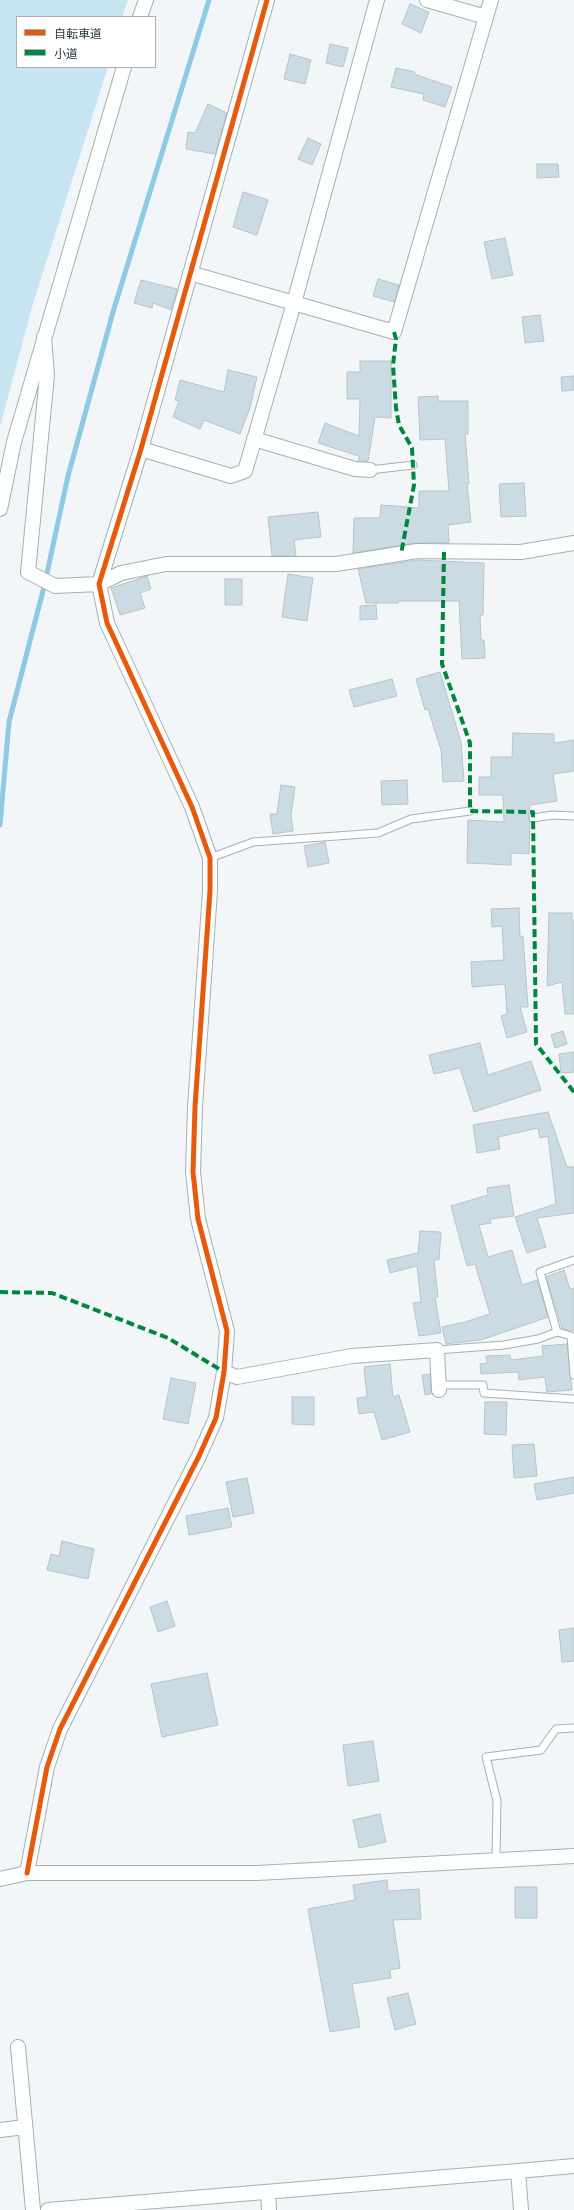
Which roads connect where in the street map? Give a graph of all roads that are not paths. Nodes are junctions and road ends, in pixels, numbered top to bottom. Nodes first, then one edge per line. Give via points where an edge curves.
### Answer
1 (146, 0) edge
2 (267, 0) edge
3 (377, 0) edge
4 (427, 0) edge
5 (491, 0) edge
6 (140, 16) edge
7 (486, 17) junction
8 (124, 68) edge
9 (190, 273) junction
10 (294, 304) junction
11 (44, 337) junction
12 (254, 439) junction
13 (141, 449) junction
14 (413, 465) dead end
15 (370, 470) joint
16 (0, 509) edge
17 (574, 543) edge
18 (99, 584) junction
19 (470, 811) dead end
20 (574, 816) edge
21 (533, 818) dead end
22 (210, 858) junction
23 (574, 1260) edge
24 (557, 1332) junction
25 (437, 1350) junction
26 (224, 1372) junction
27 (574, 1375) edge
28 (442, 1387) joint
29 (574, 1399) edge
30 (574, 1728) edge
31 (574, 1856) edge
32 (496, 1860) junction
33 (27, 1873) junction
34 (0, 1879) edge
35 (18, 2047) dead end
36 (25, 2127) junction
37 (0, 2130) edge
38 (574, 2166) edge
39 (518, 2171) junction
40 (268, 2192) junction
41 (33, 2210) edge
42 (48, 2210) edge
43 (269, 2210) edge
44 (521, 2210) edge

1 - 6 street
2 - 9 street
3 - 10 street
4 - 7 street
5 - 7 street
7 - 10 street via 394,332
8 - 11 street
9 - 10 street
9 - 13 street
10 - 12 street
11 - 16 street via 14,442
11 - 18 street via 47,375 28,572 55,586
12 - 13 street via 245,471 231,476
12 - 15 street via 355,469
13 - 18 street
14 - 15 lane
17 - 18 street via 521,552 417,551 336,564 166,564 121,573
18 - 22 street via 107,623 192,807
19 - 22 lane via 411,819 378,833 253,842
20 - 21 lane via 552,815
22 - 26 street via 193,1172 198,1219 228,1331
23 - 24 lane via 540,1272
24 - 25 lane via 538,1339 504,1345
24 - 27 lane via 571,1336
25 - 26 street via 352,1356 238,1377
25 - 28 street
26 - 33 street via 216,1418 199,1456 60,1730 47,1767
28 - 29 lane via 483,1385 484,1394
30 - 32 lane via 556,1729 541,1750 486,1757 497,1801
31 - 32 street
32 - 33 street via 257,1873
33 - 34 street
35 - 36 street
36 - 37 street
36 - 41 street
38 - 39 street
39 - 40 street
39 - 44 street
40 - 42 street
40 - 43 street

